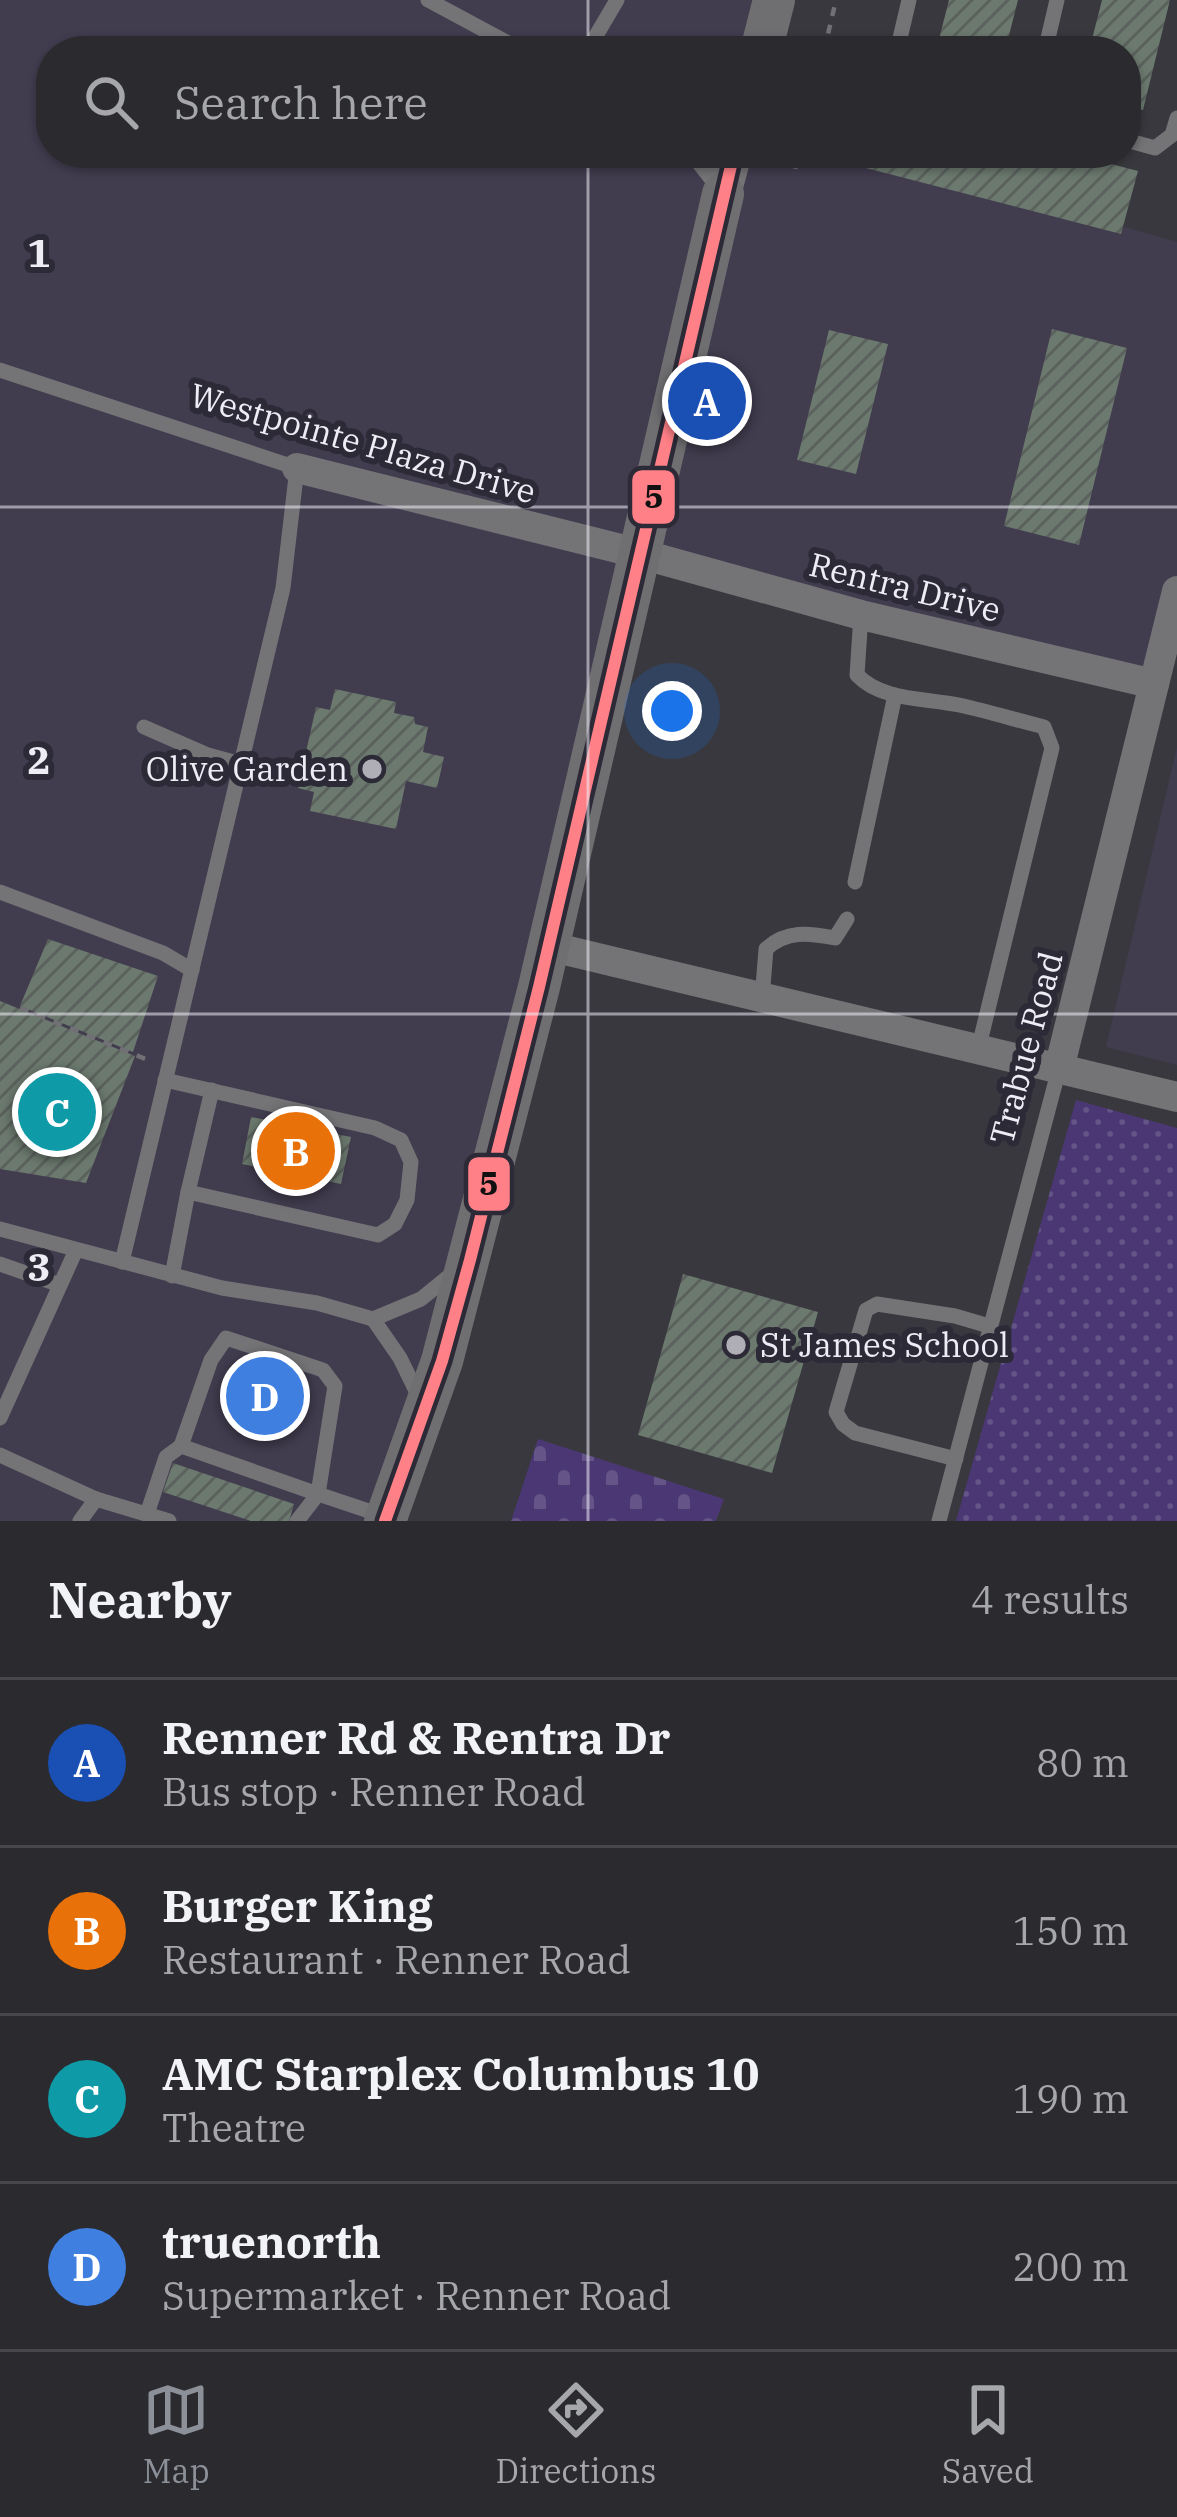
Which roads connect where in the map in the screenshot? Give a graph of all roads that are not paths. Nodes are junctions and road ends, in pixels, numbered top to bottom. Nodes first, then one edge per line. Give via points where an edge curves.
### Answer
1 (428, 0) edge
2 (617, 0) edge
3 (774, 0) edge
4 (909, 0) edge
5 (1057, 0) edge
6 (495, 36) edge
7 (596, 36) edge
8 (765, 36) edge
9 (901, 36) edge
10 (1049, 36) edge
11 (1177, 118) edge
12 (1141, 144) edge
13 (703, 168) edge
14 (730, 168) edge
15 (723, 194) junction
16 (0, 370) edge
17 (296, 469) junction
18 (641, 554) junction
19 (1177, 591) edge
20 (861, 615) junction
21 (1154, 684) junction
22 (895, 695) junction
23 (144, 727) dead end
24 (241, 764) junction
25 (854, 882) dead end
26 (0, 892) edge
27 (847, 920) dead end
28 (548, 946) junction
29 (191, 970) junction
30 (762, 999) junction
31 (977, 1050) junction
32 (1059, 1069) junction
33 (167, 1074) junction
34 (212, 1090) junction
35 (1177, 1097) edge
36 (188, 1192) junction
37 (0, 1229) edge
38 (76, 1250) junction
39 (470, 1260) junction
40 (122, 1262) junction
41 (0, 1264) edge
42 (172, 1276) junction
43 (60, 1285) junction
44 (373, 1319) junction
45 (988, 1326) junction
46 (425, 1410) junction
47 (0, 1418) edge
48 (181, 1446) junction
49 (0, 1455) edge
50 (956, 1459) junction
51 (318, 1494) junction
52 (97, 1499) junction
53 (147, 1514) junction
54 (386, 1519) edge
55 (80, 1521) edge
56 (169, 1521) edge
57 (297, 1521) edge
58 (939, 1521) edge

1 - 6 lane
2 - 7 lane
3 - 8 main road
4 - 9 lane
5 - 10 lane
11 - 12 lane via 1172,135 1155,148
13 - 15 lane
14 - 15 street
15 - 18 main road
16 - 17 lane, Westpointe Plaza Drive
17 - 18 street, Westpointe Plaza Drive
17 - 24 lane via 283,588
18 - 20 street, Rentra Drive
18 - 28 main road
19 - 21 street, Trabue Road
20 - 21 street, Rentra Drive
20 - 22 lane via 857,675
21 - 32 street, Trabue Road
22 - 25 lane
22 - 31 lane via 1044,727 1052,748
23 - 24 lane
24 - 29 lane
26 - 29 lane
27 - 30 lane via 836,938 780,936 766,950
28 - 30 street
28 - 39 main road
29 - 33 lane
30 - 31 street
31 - 32 street
32 - 35 street
32 - 45 lane, Trabue Road
33 - 34 lane
33 - 40 lane
34 - 36 lane
34 - 36 lane via 400,1140 411,1162 407,1200 379,1235
36 - 42 lane
37 - 38 lane
38 - 40 lane
38 - 43 lane
39 - 44 lane via 421,1299
39 - 46 main road
40 - 42 lane
41 - 43 lane
42 - 44 lane
43 - 47 lane
44 - 46 lane
45 - 50 lane, Trabue Road
45 - 50 lane via 877,1304 866,1310 836,1412 855,1433
46 - 54 main road
48 - 51 lane
48 - 51 lane via 226,1338 323,1370 335,1386
48 - 53 lane via 166,1457
49 - 52 lane
50 - 58 lane, Trabue Road
51 - 54 lane
51 - 57 lane
52 - 53 lane
52 - 55 lane
53 - 56 lane

